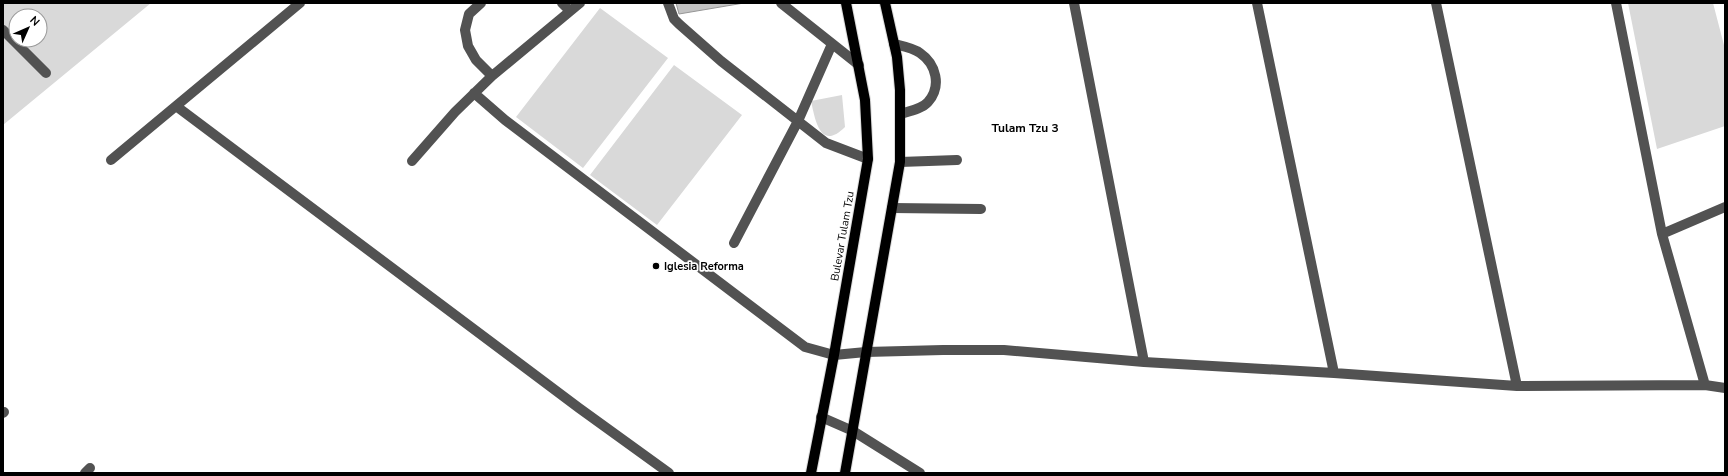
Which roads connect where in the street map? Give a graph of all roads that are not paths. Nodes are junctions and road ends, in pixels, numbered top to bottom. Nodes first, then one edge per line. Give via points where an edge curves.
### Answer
1 (300, 3) edge
2 (481, 3) edge
3 (562, 3) edge
4 (580, 3) edge
5 (668, 3) edge
6 (781, 3) edge
7 (846, 3) edge
8 (885, 3) edge
9 (1074, 3) edge
10 (1257, 3) edge
11 (1436, 3) edge
12 (1616, 3) edge
13 (570, 11) junction
14 (3, 30) edge
15 (832, 44) junction
16 (894, 44) junction
17 (858, 65) junction
18 (46, 73) dead end
19 (492, 76) junction
20 (474, 93) junction
21 (176, 106) junction
22 (900, 114) junction
23 (798, 121) junction
24 (868, 159) junction
25 (111, 160) dead end
26 (957, 160) dead end
27 (412, 161) dead end
28 (900, 162) junction
29 (1725, 207) edge
30 (892, 208) junction
31 (981, 209) dead end
32 (1662, 234) junction
33 (734, 243) dead end
34 (866, 352) junction
35 (834, 355) junction
36 (1144, 362) junction
37 (1334, 372) junction
38 (1705, 384) junction
39 (1517, 386) junction
40 (1725, 388) edge
41 (821, 417) junction
42 (853, 431) junction
43 (670, 473) edge
44 (811, 473) edge
45 (845, 473) edge
46 (920, 473) edge

1 - 21 street
2 - 19 street via 469,14 465,30 468,46 476,60
3 - 13 street
4 - 13 street
5 - 23 street via 674,19 679,24 721,61
6 - 15 street
7 - 17 main road, Bulevar Tulam Tzu
8 - 16 main road
9 - 36 street
10 - 37 street
11 - 39 street
12 - 32 street
13 - 19 street
14 - 18 street
15 - 17 street
15 - 23 street
16 - 22 main road via 900,90
16 - 22 street via 920,54 933,66 937,82 928,102 918,109
17 - 24 main road, Bulevar Tulam Tzu via 865,100
19 - 20 street
20 - 27 street
20 - 35 street via 504,120 805,347
21 - 25 street
21 - 43 street via 579,408
22 - 28 main road
23 - 24 street via 826,143
23 - 33 street
24 - 35 main road, Bulevar Tulam Tzu
26 - 28 street
28 - 30 main road
29 - 32 street
30 - 31 street
30 - 34 main road
32 - 38 street
34 - 35 street
34 - 36 street via 1004,350
34 - 42 main road
35 - 41 main road, Bulevar Tulam Tzu
36 - 37 street
37 - 39 street
38 - 39 street
38 - 40 street
41 - 42 street
41 - 44 main road, Bulevar Tulam Tzu
42 - 45 main road
42 - 46 street

